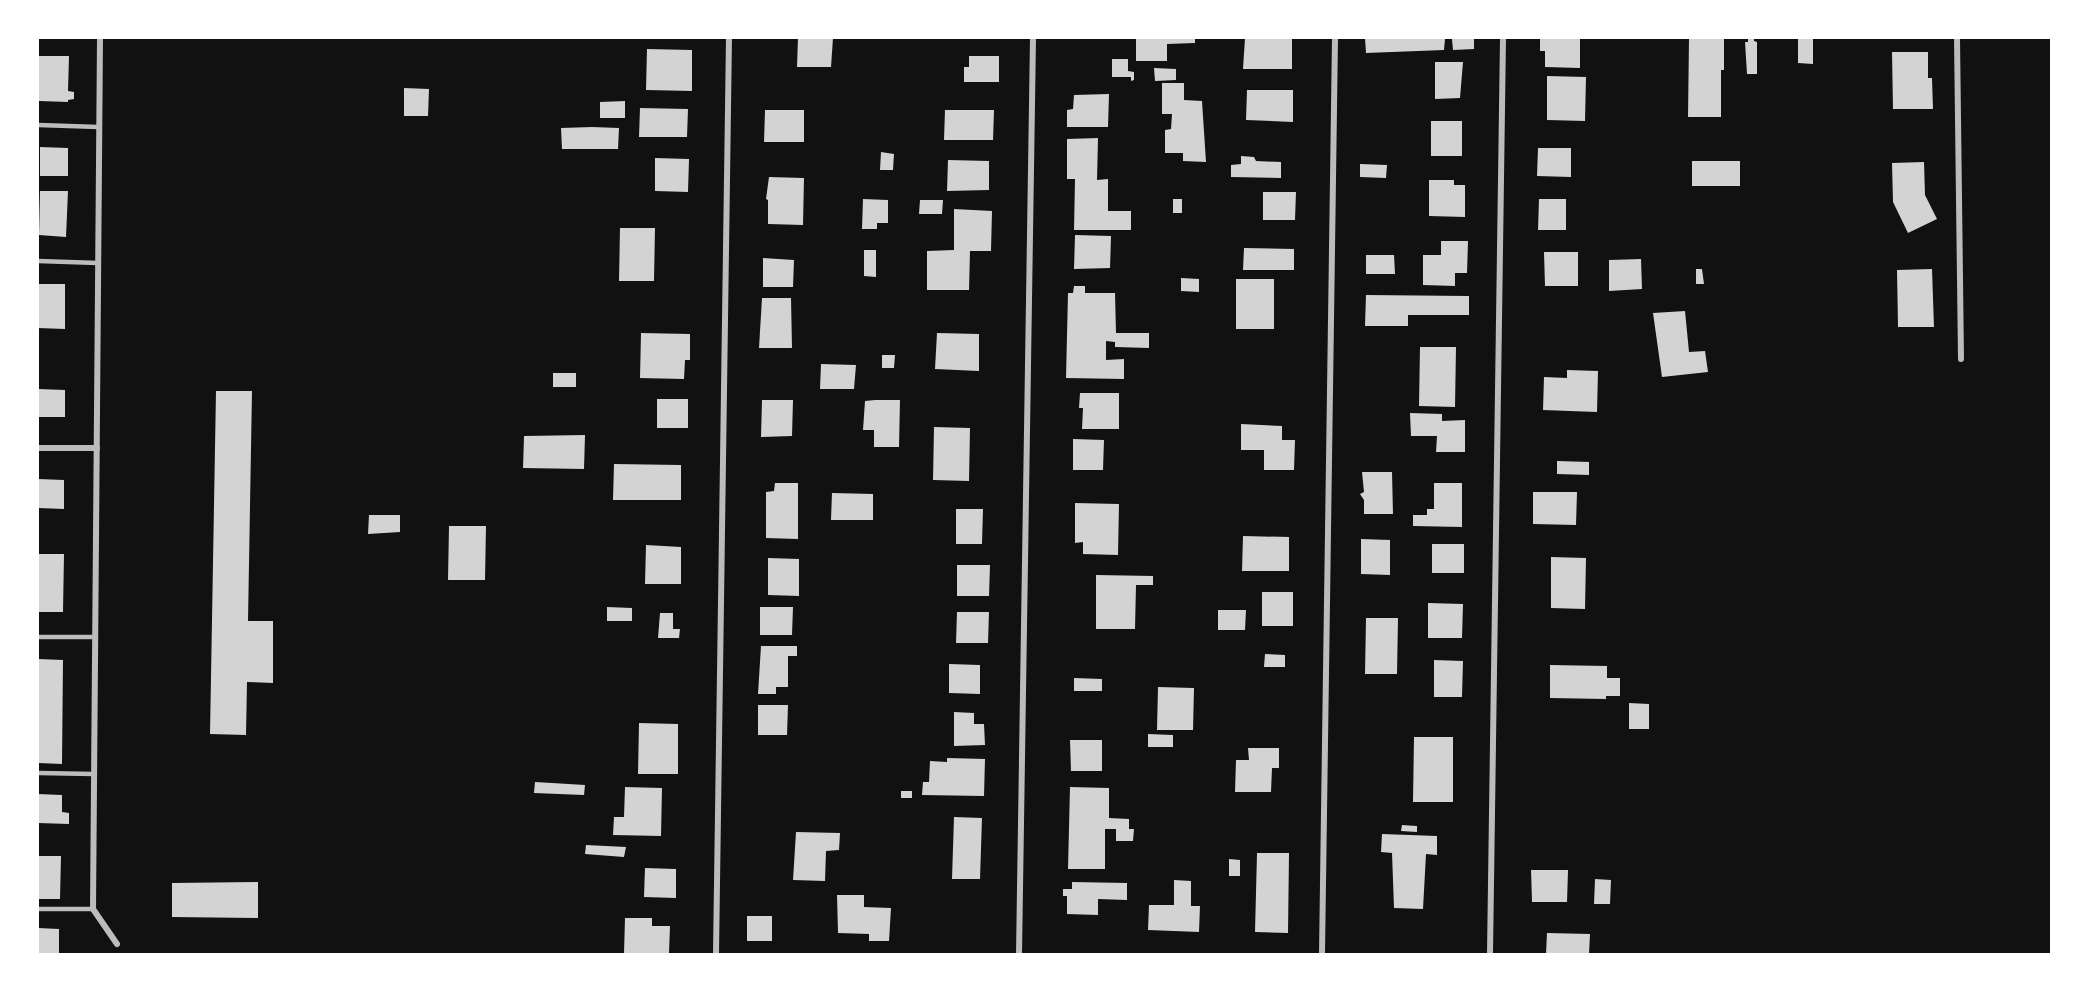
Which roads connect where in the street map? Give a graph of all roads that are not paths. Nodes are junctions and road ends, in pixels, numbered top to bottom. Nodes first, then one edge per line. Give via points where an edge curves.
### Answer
1 (100, 38) edge
2 (729, 38) edge
3 (1033, 38) edge
4 (1335, 38) edge
5 (1503, 38) edge
6 (1957, 38) edge
7 (38, 125) edge
8 (99, 127) junction
9 (38, 261) edge
10 (98, 264) junction
11 (1961, 359) dead end
12 (38, 448) edge
13 (97, 448) junction
14 (38, 637) edge
15 (95, 637) junction
16 (38, 773) edge
17 (94, 774) junction
18 (38, 909) edge
19 (93, 909) junction
20 (117, 944) dead end
21 (716, 954) edge
22 (1019, 954) edge
23 (1322, 954) edge
24 (1490, 954) edge

1 - 8 street
2 - 21 street
3 - 22 street
4 - 23 street
5 - 24 street
6 - 11 street
7 - 8 lane
8 - 10 street
9 - 10 lane
10 - 13 street
12 - 13 street
13 - 15 street
14 - 15 lane
15 - 17 street
16 - 17 lane
17 - 19 street
18 - 19 lane
19 - 20 street

